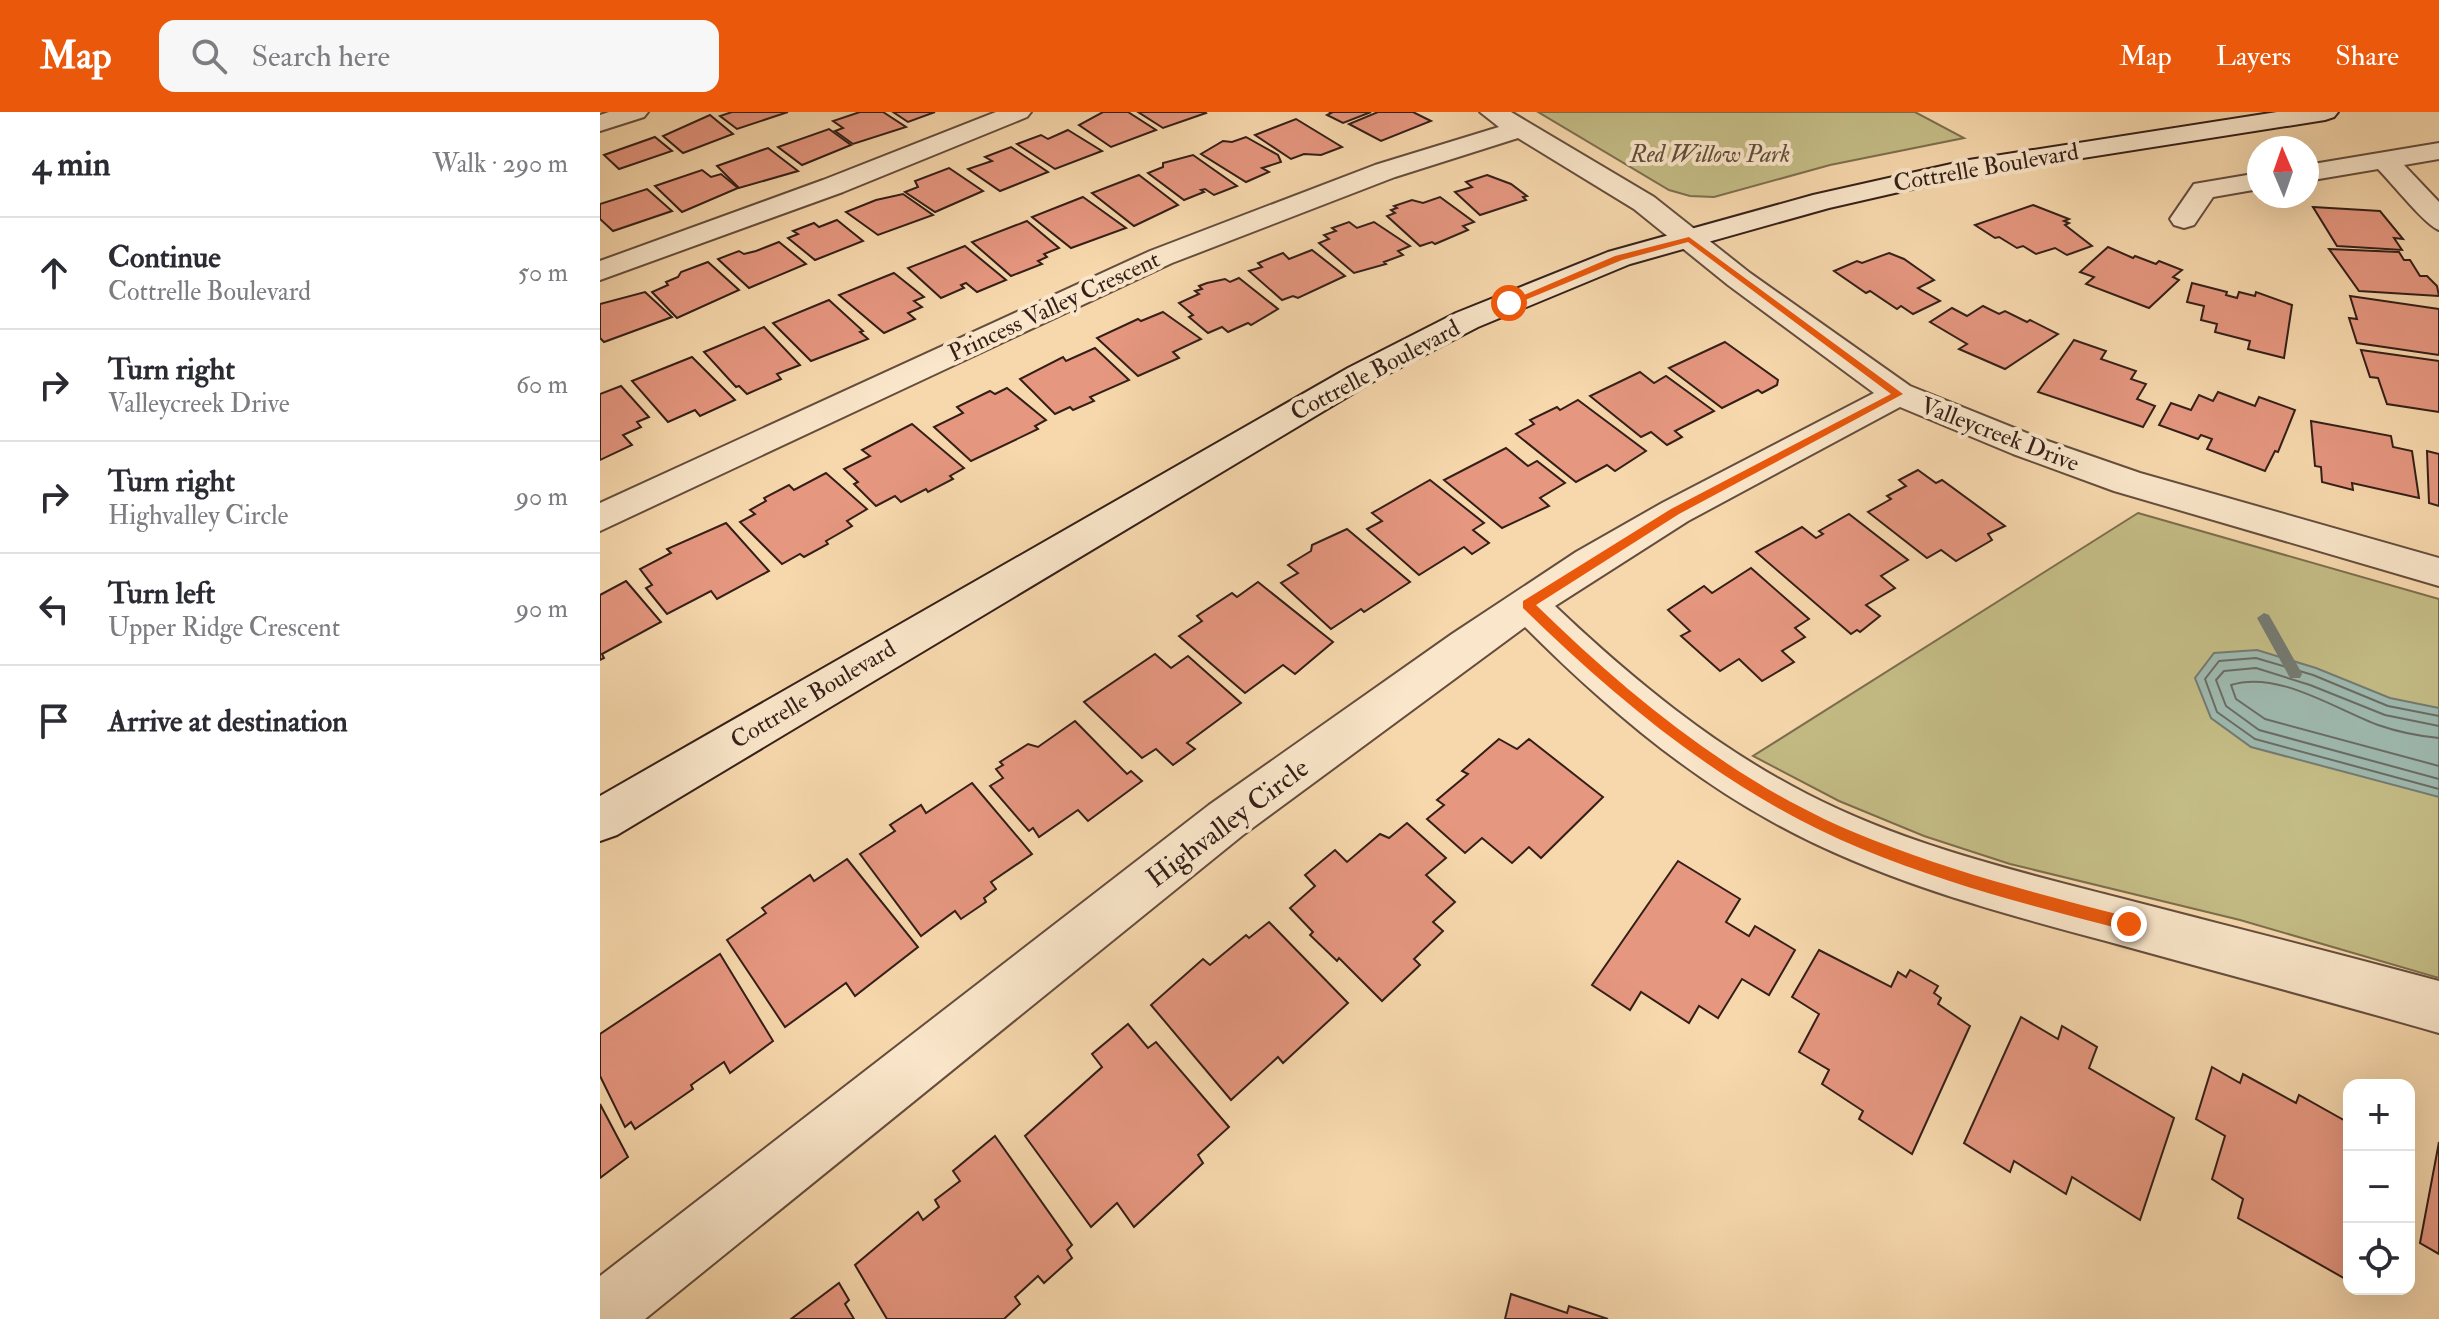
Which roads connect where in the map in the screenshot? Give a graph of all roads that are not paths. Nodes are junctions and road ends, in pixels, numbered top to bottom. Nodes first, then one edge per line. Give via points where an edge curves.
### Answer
1 (635, 112) edge
2 (1018, 112) edge
3 (1493, 112) edge
4 (2325, 112) edge
5 (600, 123) edge
6 (1522, 128) junction
7 (2439, 151) edge
8 (2383, 160) junction
9 (2319, 171) edge
10 (2247, 183) edge
11 (2184, 219) dead end
12 (2439, 221) edge
13 (1689, 239) junction
14 (600, 271) edge
15 (1898, 394) junction
16 (600, 518) edge
17 (2439, 572) edge
18 (1527, 604) junction
19 (600, 820) edge
20 (2439, 1007) edge
21 (600, 1315) edge

1 - 5 street
2 - 14 street
3 - 6 street, Valleycreek Drive
4 - 13 street, Cottrelle Boulevard via 1969,168
6 - 13 street, Valleycreek Drive via 1644,203
6 - 16 street, Princess Valley Crescent via 1385,171 1161,257
7 - 8 street
8 - 9 street
8 - 12 street
10 - 11 street via 2204,190
13 - 15 street, Valleycreek Drive
13 - 19 street, Cottrelle Boulevard via 1619,258 1420,342
15 - 17 street, Valleycreek Drive via 2127,482
15 - 18 street, Highvalley Circle via 1675,512
18 - 20 street via 1571,647 1706,756 1744,782 1866,844 2018,895
18 - 21 street, Highvalley Circle via 1226,820

